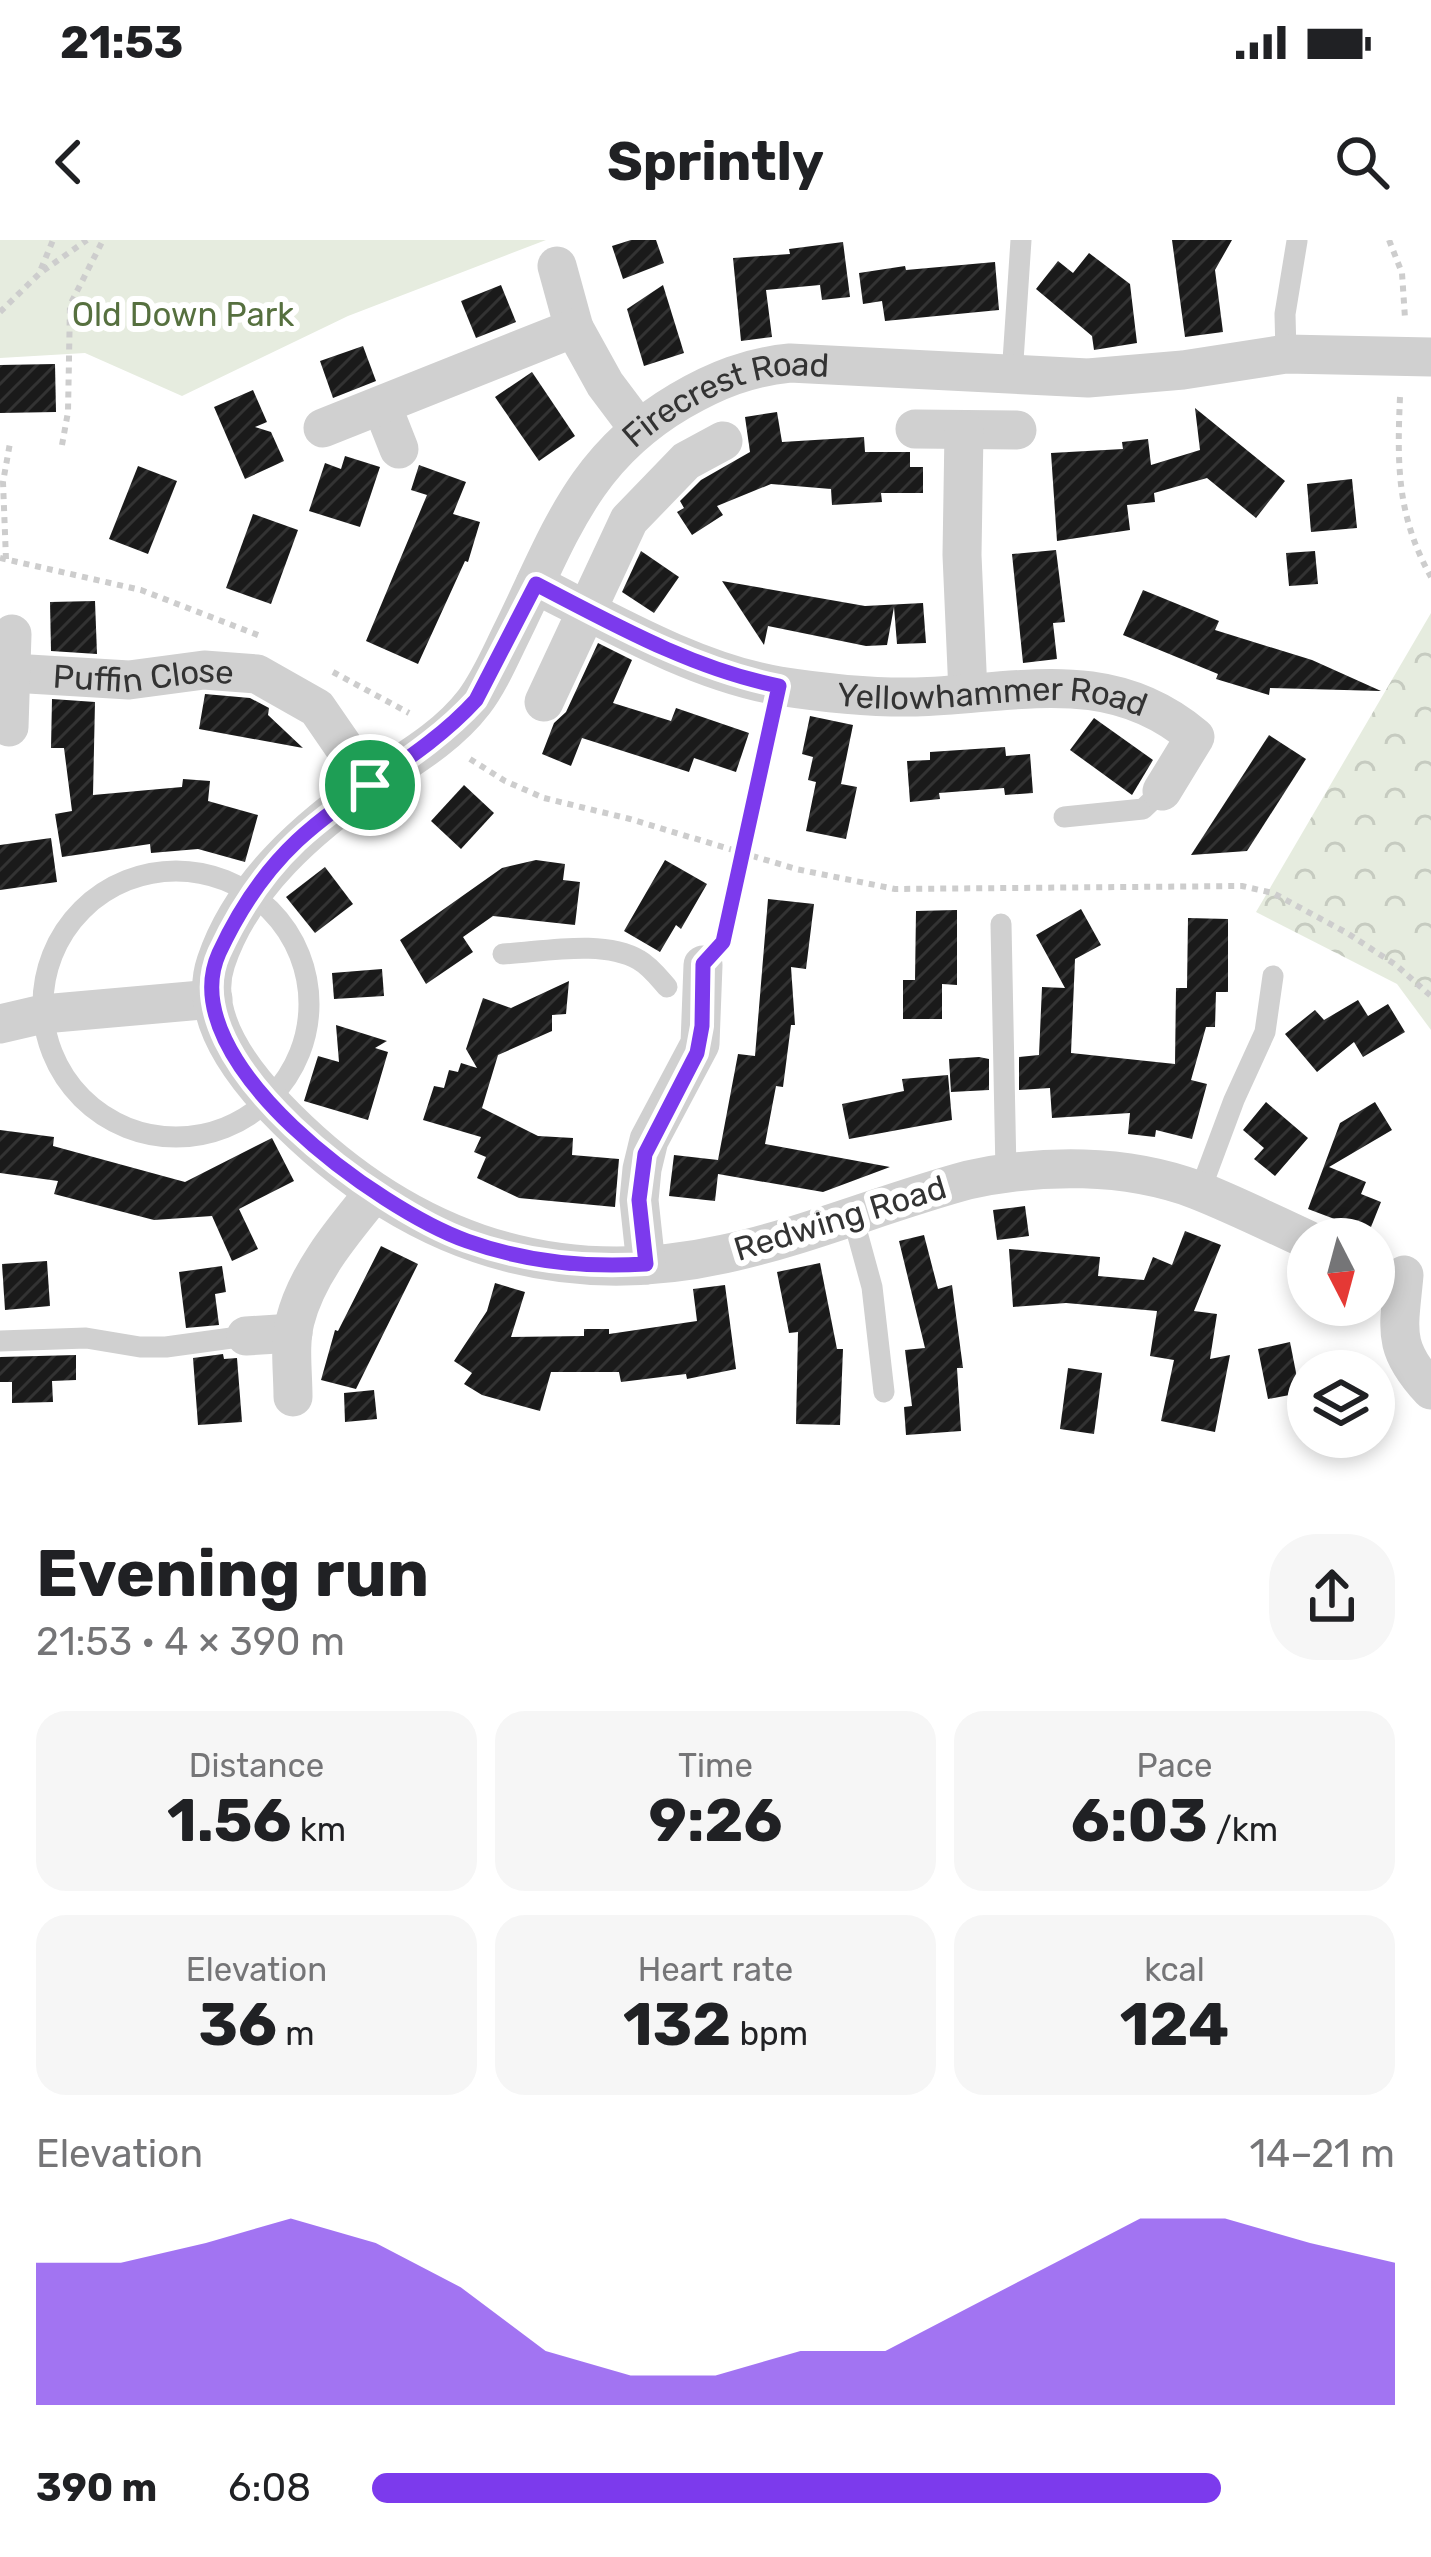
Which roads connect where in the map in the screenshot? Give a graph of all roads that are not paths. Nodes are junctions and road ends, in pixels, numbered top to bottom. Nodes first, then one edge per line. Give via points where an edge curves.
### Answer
1 (1021, 240) edge
2 (1297, 241) edge
3 (557, 266) dead end
4 (574, 328) junction
5 (1286, 354) junction
6 (1431, 357) edge
7 (1012, 376) junction
8 (382, 406) junction
9 (323, 428) dead end
10 (638, 428) junction
11 (915, 429) dead end
12 (1017, 430) dead end
13 (964, 431) junction
14 (723, 441) dead end
15 (399, 449) dead end
16 (536, 584) junction
17 (587, 614) junction
18 (12, 634) dead end
19 (12, 673) junction
20 (779, 686) junction
21 (968, 693) junction
22 (544, 702) dead end
23 (9, 727) dead end
24 (370, 785) junction
25 (1162, 791) joint
26 (1064, 817) dead end
27 (750, 821) road end
28 (252, 895) junction
29 (1001, 924) dead end
30 (503, 954) dead end
31 (1274, 976) dead end
32 (691, 980) joint
33 (213, 999) junction
34 (43, 1014) junction
35 (0, 1024) edge
36 (269, 1100) junction
37 (1006, 1172) junction
38 (1200, 1191) junction
39 (374, 1193) junction
40 (852, 1214) junction
41 (1287, 1230) edge
42 (646, 1264) junction
43 (1403, 1273) edge
44 (293, 1333) junction
45 (246, 1336) joint
46 (0, 1341) edge
47 (1431, 1390) edge
48 (884, 1392) dead end
49 (293, 1396) dead end

1 - 7 lane
2 - 5 lane
3 - 4 street
4 - 8 street
4 - 10 street
5 - 6 street, Firecrest Road
5 - 7 street, Firecrest Road via 1153,373
7 - 10 street, Firecrest Road via 822,362 756,367 698,390
8 - 9 street
8 - 15 street
10 - 16 street, Firecrest Road via 584,488
11 - 13 street
12 - 13 street
13 - 21 street
14 - 17 street via 686,461 629,520
16 - 17 street, Yellowhammer Road
16 - 24 street, Firecrest Road via 476,700 441,736
17 - 20 street, Yellowhammer Road via 726,673
17 - 22 street
18 - 19 street, Puffin Close
19 - 23 street, Puffin Close
19 - 24 street, Puffin Close via 129,680 205,670 257,674 317,708
20 - 21 street, Yellowhammer Road via 890,697
20 - 27 lane
21 - 25 street, Yellowhammer Road via 1108,692 1213,730
24 - 28 street, Firecrest Road via 301,838
25 - 26 lane via 1143,809
28 - 33 street, Firecrest Road via 216,960
28 - 34 lane via 187,871 152,873 103,893 57,946
28 - 36 lane via 298,950 310,1003 299,1055
29 - 37 lane
30 - 32 lane via 612,952
31 - 38 lane via 1265,1032
32 - 42 street via 697,1053 645,1154 639,1200
33 - 34 street
33 - 36 street, Redwing Road via 232,1053
34 - 35 street
34 - 36 lane via 69,1084 128,1128 202,1135
36 - 39 street, Redwing Road
37 - 38 street, Redwing Road via 1102,1171
37 - 40 street, Redwing Road
38 - 41 street, Redwing Road
39 - 42 street, Redwing Road via 422,1222 500,1251 566,1264
39 - 44 street via 321,1263
40 - 42 street, Redwing Road via 730,1252
40 - 48 lane via 872,1287
43 - 47 street via 1401,1346
44 - 45 street
44 - 49 street
45 - 46 lane via 140,1347 86,1338

